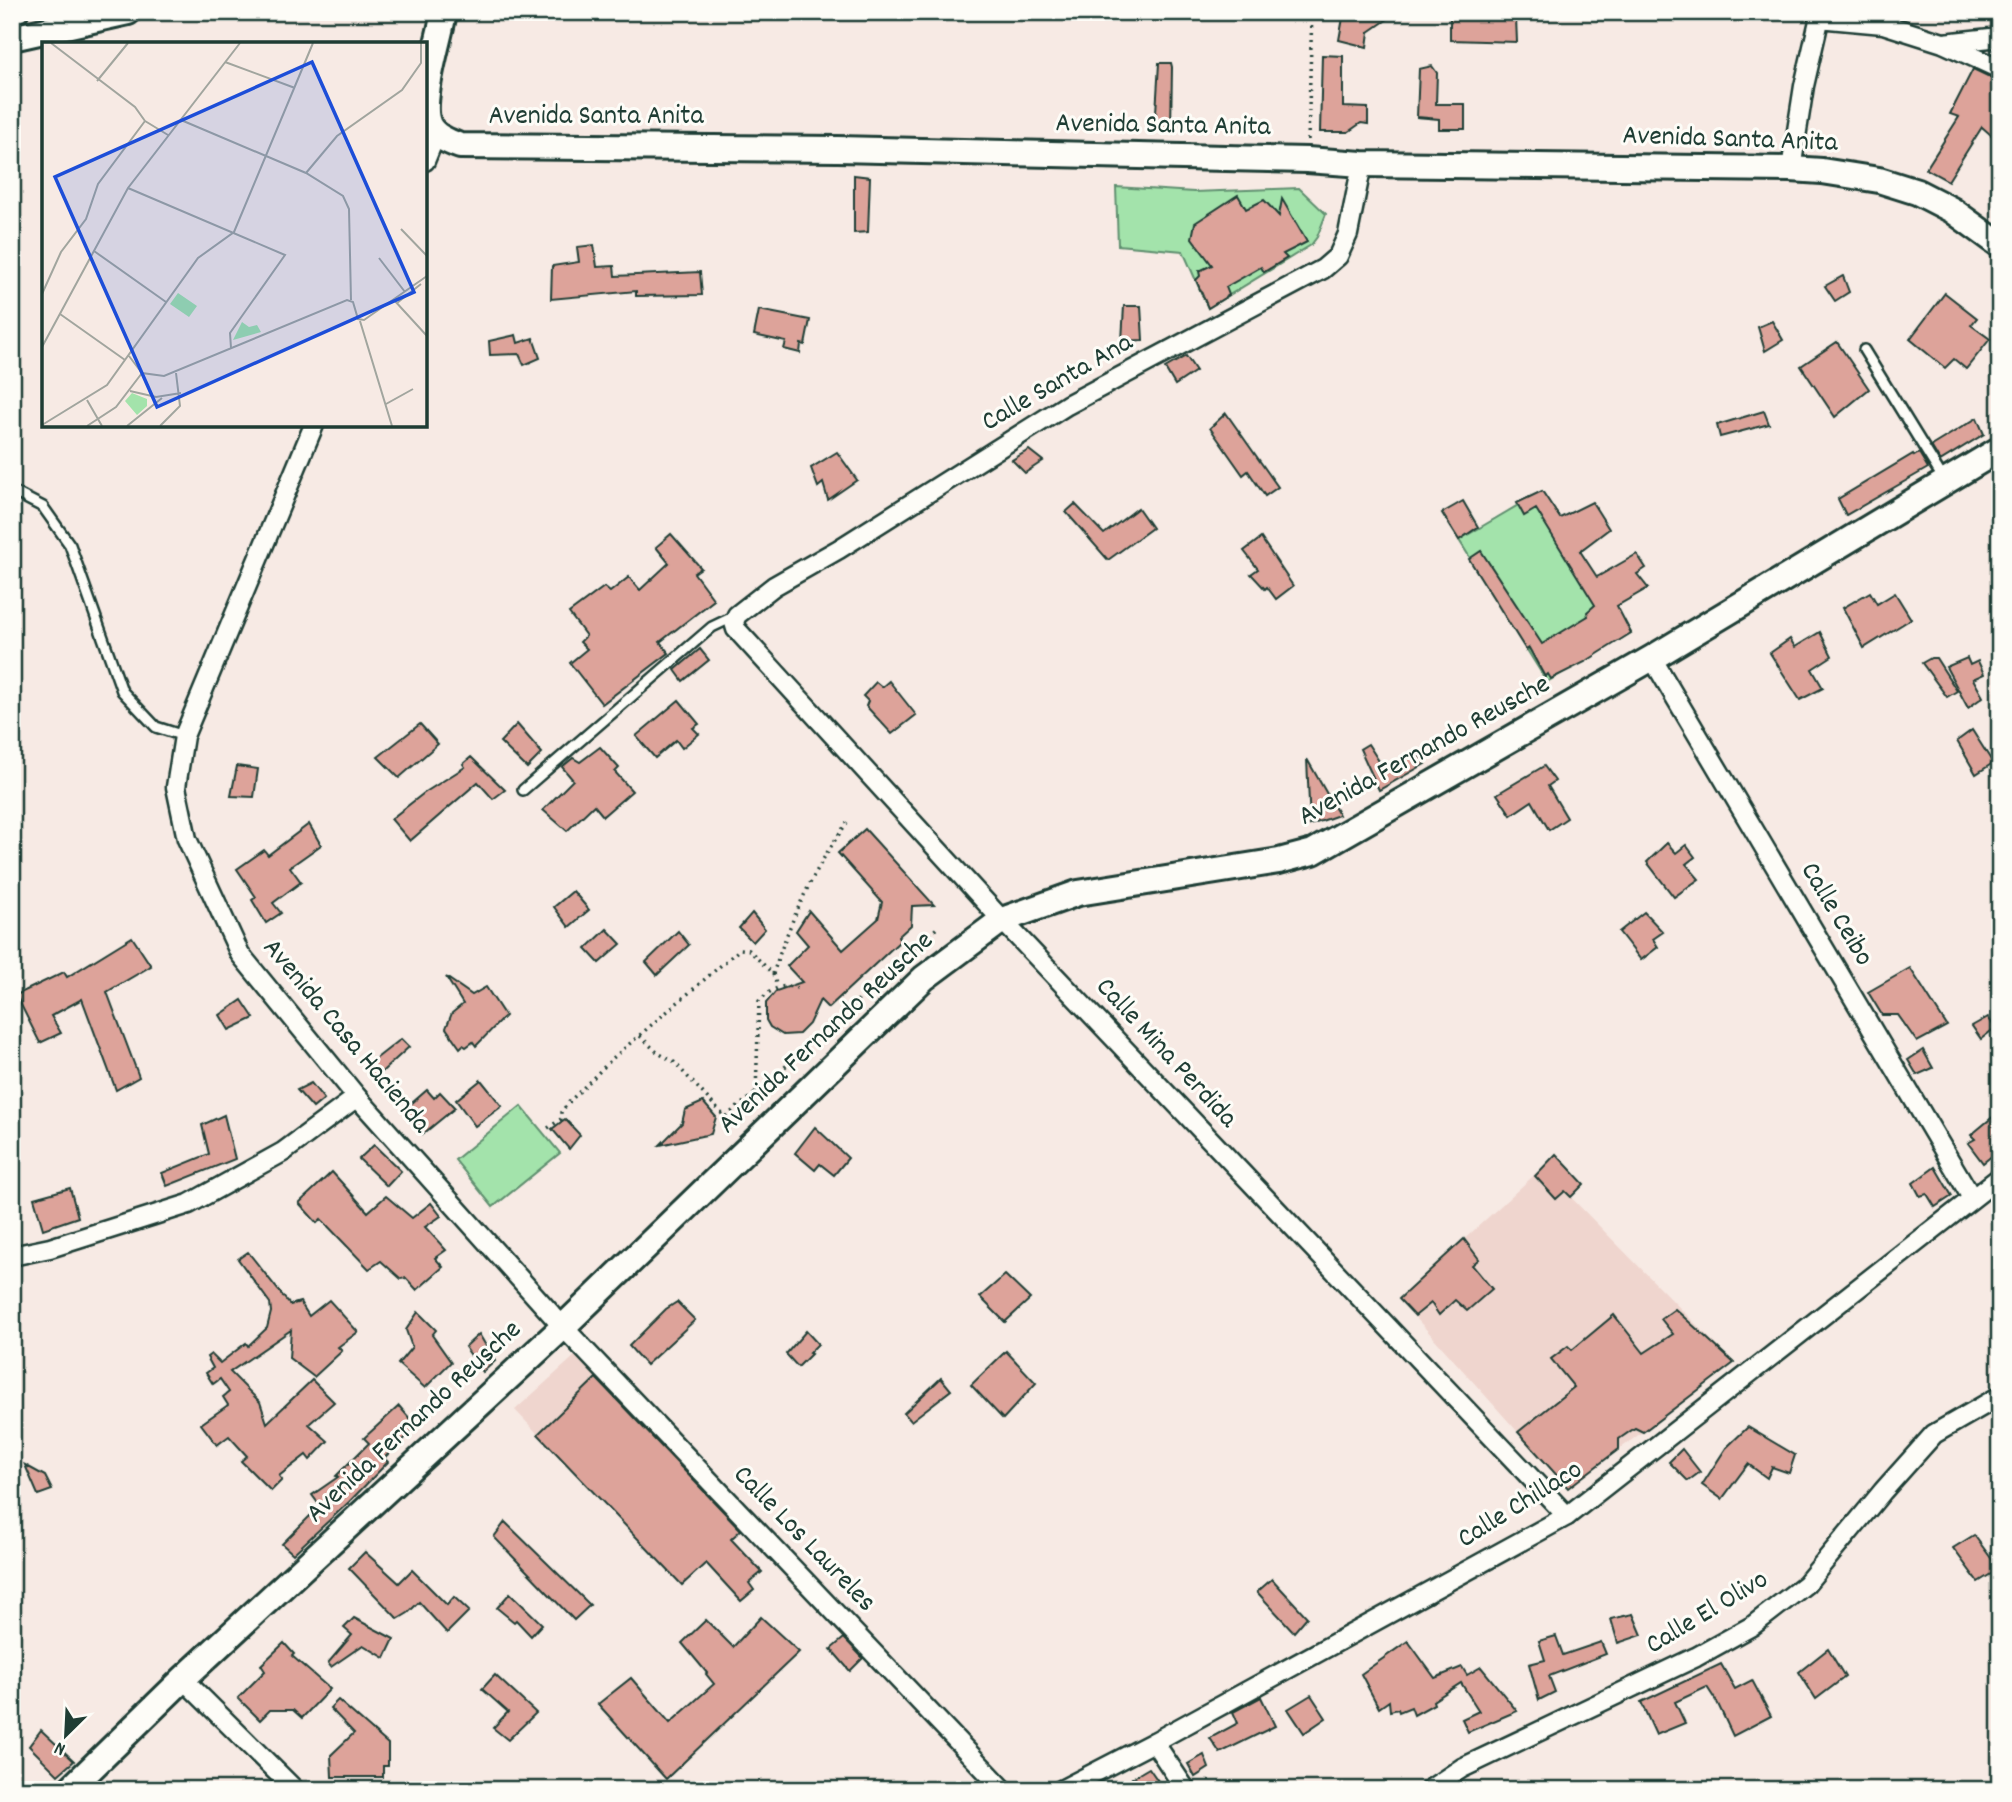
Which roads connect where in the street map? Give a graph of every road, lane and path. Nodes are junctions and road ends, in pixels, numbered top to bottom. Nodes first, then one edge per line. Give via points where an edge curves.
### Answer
1 (19, 12) edge
2 (128, 12) edge
3 (444, 12) edge
4 (1312, 12) edge
5 (12, 14) edge
6 (1819, 15) edge
7 (64, 35) edge
8 (2000, 37) edge
9 (12, 38) edge
10 (1943, 43) junction
11 (2000, 69) edge
12 (427, 92) edge
13 (427, 120) edge
14 (436, 134) junction
15 (427, 156) edge
16 (1307, 160) junction
17 (1362, 164) junction
18 (1791, 169) junction
19 (2000, 245) edge
20 (1864, 350) dead end
21 (313, 427) edge
22 (2000, 449) edge
23 (1945, 481) junction
24 (12, 491) edge
25 (736, 618) junction
26 (1652, 658) junction
27 (184, 736) junction
28 (523, 790) dead end
29 (847, 823) dead end
30 (1002, 920) junction
31 (939, 926) dead end
32 (773, 974) junction
33 (777, 987) junction
34 (797, 988) dead end
35 (640, 1036) junction
36 (756, 1093) junction
37 (357, 1097) junction
38 (548, 1128) dead end
39 (2000, 1177) edge
40 (1972, 1198) junction
41 (12, 1256) edge
42 (563, 1327) junction
43 (2000, 1396) edge
44 (1567, 1516) junction
45 (183, 1679) junction
46 (1154, 1742) junction
47 (69, 1790) edge
48 (295, 1790) edge
49 (1004, 1790) edge
50 (1061, 1790) edge
51 (1186, 1790) edge
52 (1429, 1790) edge

1 - 5 street
2 - 7 street
3 - 12 street
4 - 16 path
6 - 10 street via 1883,24
6 - 18 street
7 - 9 street
8 - 10 street
10 - 11 street
13 - 14 street
14 - 15 street
14 - 16 street, Avenida Santa Anita via 472,147
16 - 17 street, Avenida Santa Anita
17 - 18 street, Avenida Santa Anita
17 - 25 street, Calle Santa Ana via 1348,234 1338,256 1323,269 1067,405 774,586
18 - 19 street, Avenida Santa Anita via 1879,180 1917,192 1952,210
20 - 23 lane
21 - 27 street, Avenida Casa Hacienda
22 - 23 street, Avenida Fernando Reusche
23 - 26 street, Avenida Fernando Reusche
24 - 27 lane via 43,507 70,545 122,691 156,727
25 - 28 lane via 712,627
25 - 30 street, Calle Mina Perdida via 736,629
26 - 30 street, Avenida Fernando Reusche via 1313,852 1078,893
26 - 40 street, Calle Ceibo
27 - 37 street, Avenida Casa Hacienda via 176,788 187,839 240,954
29 - 32 path via 827,849
30 - 42 street, Avenida Fernando Reusche via 924,978
30 - 44 street, Calle Mina Perdida
31 - 36 path
32 - 33 path
32 - 35 path via 749,950 740,949
33 - 34 path
33 - 36 path via 759,1001
35 - 36 path via 674,1062 725,1117
35 - 38 path via 613,1058
37 - 41 street via 283,1152 189,1204
37 - 42 street, Avenida Casa Hacienda
39 - 40 street, Calle Chillaco
40 - 44 street, Calle Chillaco
42 - 45 street, Avenida Fernando Reusche
42 - 49 street, Calle Los Laureles
43 - 52 street, Calle El Olivo via 1934,1434 1806,1584 1752,1626 1462,1768
44 - 46 street, Calle Chillaco
45 - 47 street, Avenida Fernando Reusche
45 - 48 street
46 - 50 street, Calle Chillaco
46 - 51 street

